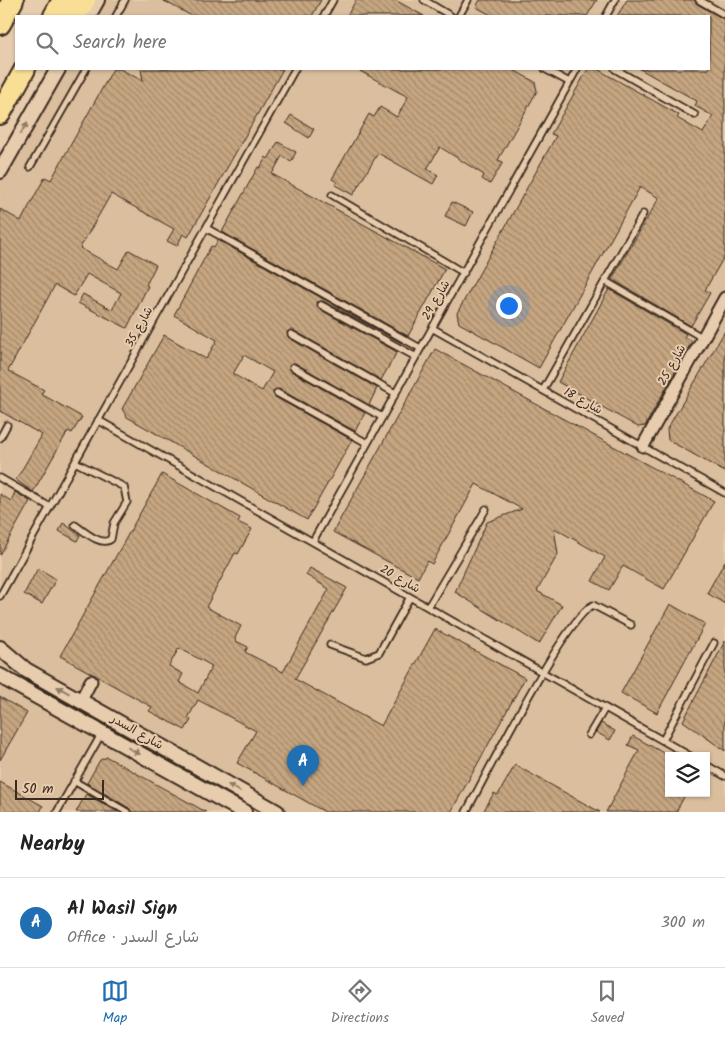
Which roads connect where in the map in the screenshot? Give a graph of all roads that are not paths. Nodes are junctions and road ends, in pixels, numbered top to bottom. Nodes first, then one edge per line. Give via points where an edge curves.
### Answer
1 (13, 0) edge
2 (63, 0) edge
3 (85, 0) edge
4 (97, 0) edge
5 (125, 0) edge
6 (333, 0) edge
7 (424, 0) edge
8 (468, 0) edge
9 (615, 0) edge
10 (699, 0) edge
11 (55, 15) edge
12 (75, 15) edge
13 (89, 15) edge
14 (117, 15) edge
15 (325, 15) edge
16 (449, 15) edge
17 (460, 15) edge
18 (607, 15) edge
19 (725, 15) edge
20 (0, 24) edge
21 (25, 70) edge
22 (57, 70) edge
23 (85, 70) edge
24 (294, 70) edge
25 (547, 70) edge
26 (576, 70) edge
27 (617, 70) edge
28 (569, 82) junction
29 (0, 114) edge
30 (695, 114) dead end
31 (30, 168) dead end
32 (0, 171) edge
33 (332, 195) dead end
34 (643, 214) dead end
35 (206, 228) junction
36 (464, 273) junction
37 (605, 281) junction
38 (725, 298) edge
39 (321, 305) dead end
40 (432, 328) junction
41 (292, 334) dead end
42 (703, 338) junction
43 (420, 348) junction
44 (416, 357) junction
45 (293, 367) dead end
46 (543, 390) junction
47 (277, 393) dead end
48 (395, 393) junction
49 (382, 418) junction
50 (98, 420) junction
51 (7, 425) dead end
52 (0, 438) edge
53 (367, 443) junction
54 (643, 446) junction
55 (75, 462) junction
56 (0, 478) edge
57 (725, 493) edge
58 (50, 507) junction
59 (486, 509) dead end
60 (75, 526) dead end
61 (313, 541) junction
62 (1, 595) edge
63 (410, 597) junction
64 (0, 602) edge
65 (428, 607) junction
66 (631, 624) dead end
67 (714, 643) dead end
68 (330, 646) dead end
69 (0, 648) edge
70 (543, 673) junction
71 (0, 676) edge
72 (91, 681) dead end
73 (81, 700) junction
74 (605, 708) junction
75 (102, 733) junction
76 (589, 735) dead end
77 (663, 740) junction
78 (683, 752) edge
79 (710, 767) edge
80 (725, 776) edge
81 (74, 781) junction
82 (57, 812) edge
83 (127, 812) edge
84 (244, 812) edge
85 (277, 812) edge
86 (466, 812) edge

1 - 20 highway
2 - 11 highway
3 - 12 highway
4 - 13 street
5 - 14 lane
6 - 15 lane
7 - 16 lane
8 - 17 lane
9 - 18 lane
10 - 19 lane
21 - 29 highway
32 -> 22 street
23 - 31 lane
24 - 35 lane, شارع 35
25 - 28 lane
26 - 28 lane, شارع 29
27 - 30 lane
28 - 36 lane, شارع 29
33 - 36 lane
34 - 37 lane
35 - 43 lane
35 - 50 lane, شارع 35
36 - 40 lane, شارع 29
37 - 42 lane
37 - 46 lane
38 - 42 street, شارع 25
39 - 44 lane
40 - 43 lane, شارع 29
40 - 46 lane, شارع 18
41 - 48 lane
42 - 54 street, شارع 25
43 - 44 lane, شارع 29
44 - 48 lane, شارع 29
45 - 49 lane
46 - 54 lane, شارع 18
47 - 53 lane
48 - 49 lane, شارع 29
49 - 53 lane, شارع 29
50 - 55 lane, شارع 35
50 - 61 lane, شارع 20
51 - 52 lane
53 - 61 lane, شارع 29
54 - 57 lane, شارع 18
55 - 58 lane, شارع 35
55 - 60 lane via 124,488 127,502 107,542 101,542
56 - 58 lane
58 - 62 lane, شارع 35
59 - 65 lane
61 - 63 lane, شارع 20
62 - 64 lane, شارع 35
63 - 65 lane, شارع 20
63 - 68 lane via 379,653 372,658
65 - 70 lane, شارع 20
66 - 70 lane via 593,605 589,607 550,657
67 - 77 lane
73 -> 69 street, شارع السدر via 26,670
70 - 74 lane, شارع 20
70 - 86 lane
71 - 75 street, شارع السدر
72 - 73 street
85 -> 73 street, شارع السدر
74 - 76 lane
74 - 77 lane, شارع 20
75 - 81 lane
75 -> 84 street, شارع السدر
77 - 78 lane, شارع 20
79 - 80 lane
81 - 82 lane
81 - 83 lane

